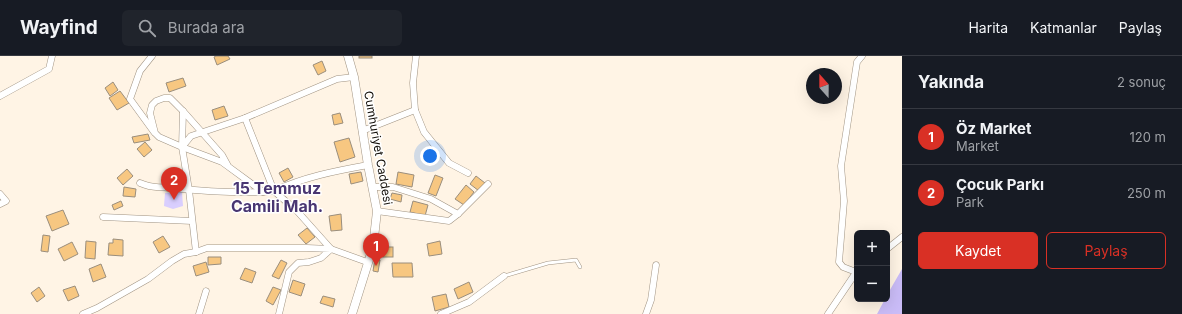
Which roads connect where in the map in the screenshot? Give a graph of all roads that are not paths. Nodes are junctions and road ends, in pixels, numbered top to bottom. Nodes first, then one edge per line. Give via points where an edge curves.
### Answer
1 (52, 56) edge
2 (152, 56) edge
3 (348, 56) edge
4 (416, 56) edge
5 (862, 56) edge
6 (354, 77) junction
7 (0, 96) edge
8 (415, 110) junction
9 (183, 111) junction
10 (245, 118) junction
11 (201, 131) junction
12 (362, 131) junction
13 (155, 133) junction
14 (182, 147) junction
15 (368, 165) junction
16 (228, 166) junction
17 (468, 173) dead end
18 (140, 183) dead end
19 (488, 184) dead end
20 (374, 187) junction
21 (189, 190) junction
22 (263, 192) junction
23 (274, 192) junction
24 (0, 194) edge
25 (0, 204) edge
26 (377, 211) junction
27 (458, 214) junction
28 (103, 216) dead end
29 (192, 221) junction
30 (902, 237) edge
31 (890, 247) edge
32 (331, 249) junction
33 (196, 252) junction
34 (367, 262) junction
35 (656, 265) dead end
36 (580, 266) dead end
37 (854, 270) edge
38 (854, 275) edge
39 (504, 276) joint
40 (206, 291) dead end
41 (97, 311) edge
42 (83, 314) edge
43 (199, 314) edge
44 (279, 314) edge
45 (352, 314) edge
46 (441, 314) edge
47 (646, 314) edge
48 (828, 314) edge

1 - 7 street via 49,70
2 - 13 street via 140,71 130,99
3 - 6 street, Cumhuriyet Caddesi
4 - 8 street via 413,83
5 - 37 street via 857,62 841,166 844,201 839,262 843,267
6 - 10 street via 337,79
6 - 12 street, Cumhuriyet Caddesi
8 - 12 street
8 - 17 street via 424,132 449,163
9 - 11 street
9 - 13 street via 170,98 156,101 150,113
9 - 14 street
10 - 11 street
10 - 23 street
11 - 14 street via 191,136
11 - 16 street
12 - 15 street, Cumhuriyet Caddesi
13 - 14 street
14 - 16 street
14 - 21 street
15 - 20 street, Cumhuriyet Caddesi
15 - 23 street via 294,182
16 - 22 street
18 - 21 street via 150,188
19 - 27 street
20 - 26 street, Cumhuriyet Caddesi
20 - 27 street via 393,187 431,200
21 - 22 street
21 - 29 street
22 - 23 street
23 - 32 street via 297,211
24 - 25 street via 6,200
26 - 27 street via 449,222
26 - 34 street, Cumhuriyet Caddesi via 373,247
28 - 29 street
29 - 33 street
30 - 31 street
32 - 33 street via 207,248
32 - 34 street
32 - 44 street via 320,258 298,263 290,272
33 - 41 street via 184,254 172,261
34 - 45 street, Cumhuriyet Caddesi
35 - 47 street via 651,300
36 - 39 lane via 576,260 548,263
38 - 48 street
39 - 46 street via 469,302
40 - 43 street
41 - 42 street

